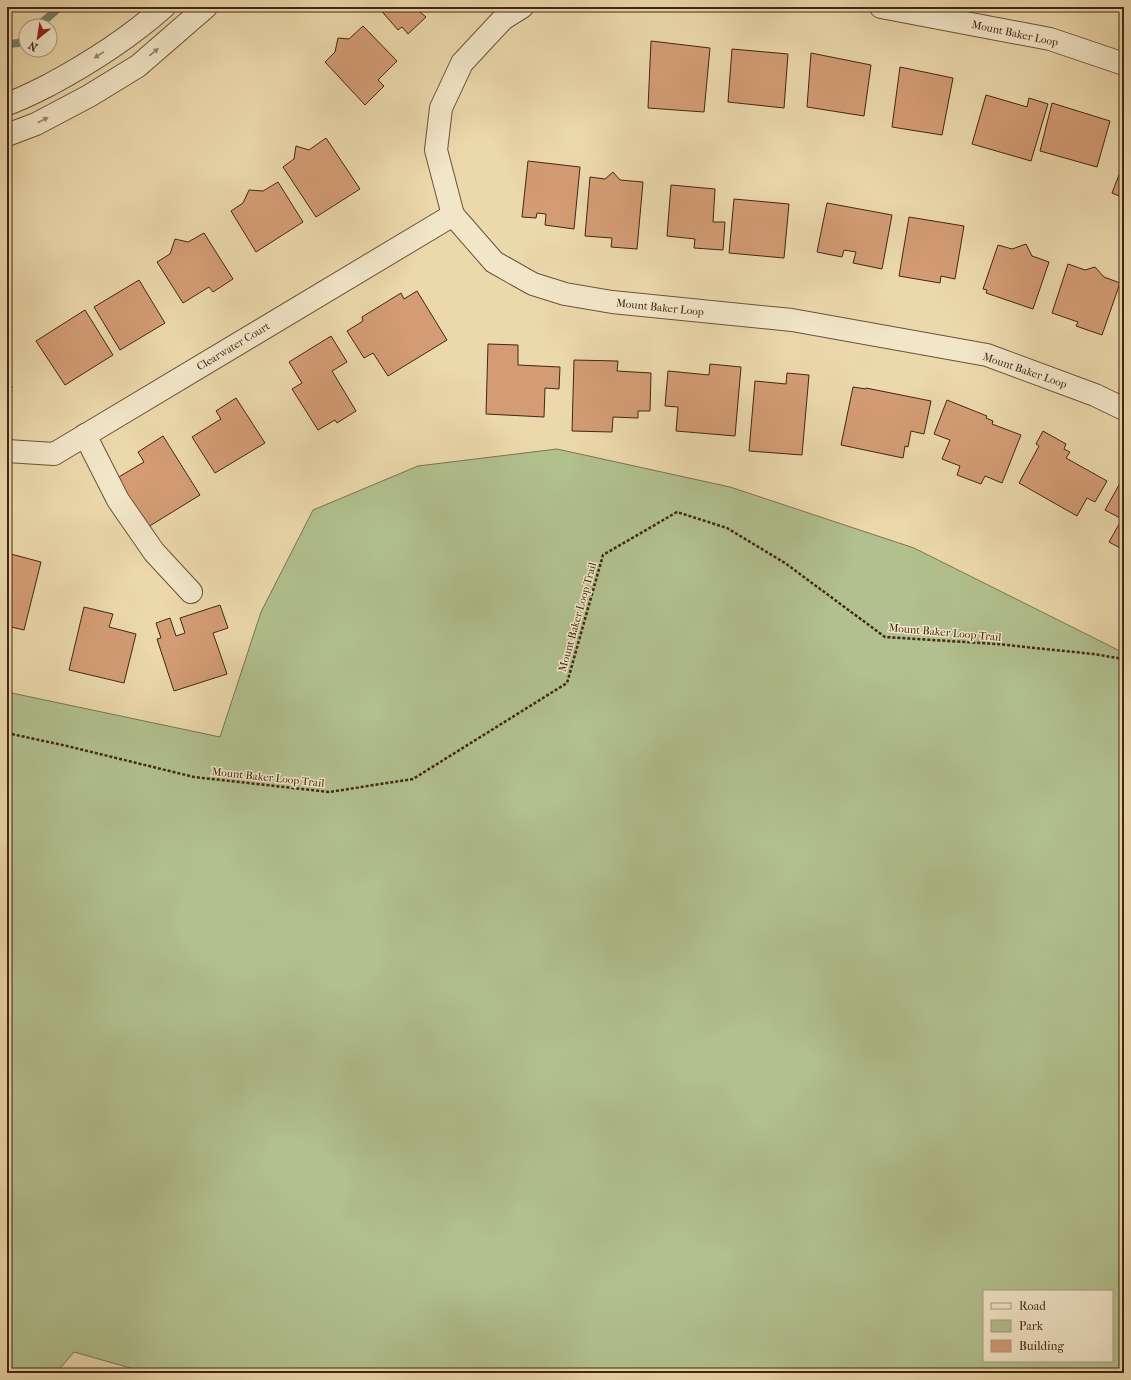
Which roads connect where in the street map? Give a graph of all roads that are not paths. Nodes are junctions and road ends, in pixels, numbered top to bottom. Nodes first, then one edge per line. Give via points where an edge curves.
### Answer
1 (164, 7) edge
2 (206, 7) edge
3 (522, 7) edge
4 (881, 7) edge
5 (1124, 64) edge
6 (7, 104) edge
7 (7, 135) edge
8 (453, 215) junction
9 (1124, 409) edge
10 (85, 435) junction
11 (7, 451) edge
12 (190, 592) dead end

1 -> 6 street via 124,40 74,71
7 -> 2 street via 36,124 138,66
3 - 8 street, Mount Baker Loop via 503,19 462,63 442,108 436,150
4 - 5 street, Mount Baker Loop via 1050,39
8 - 9 street, Mount Baker Loop via 494,262 533,284 565,294 612,302 792,320 987,355 1095,395
8 - 10 street, Clearwater Court
10 - 11 street, Clearwater Court via 54,454
10 - 12 street via 118,500 154,552

